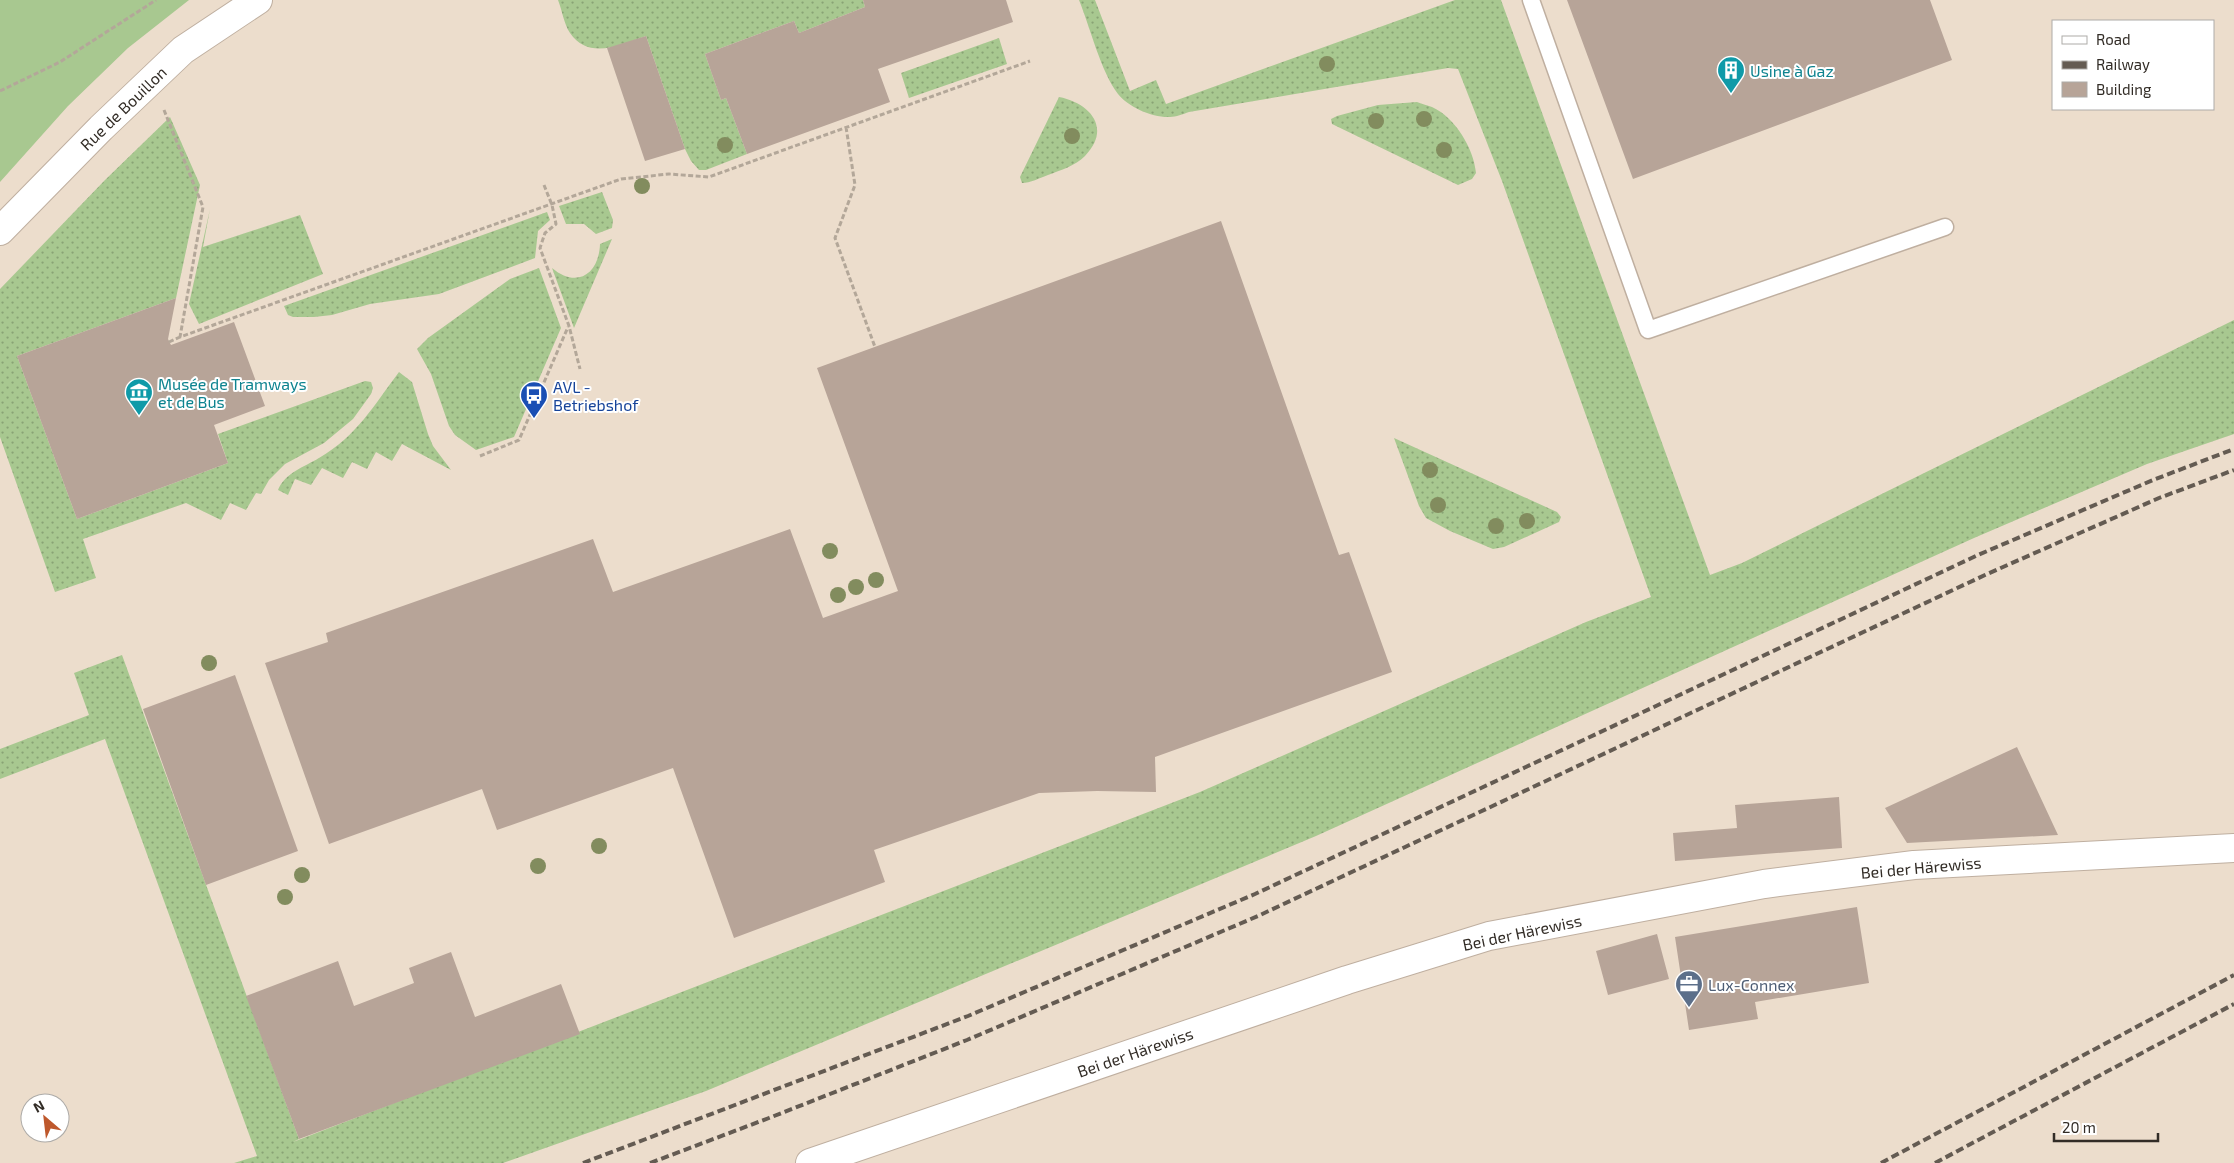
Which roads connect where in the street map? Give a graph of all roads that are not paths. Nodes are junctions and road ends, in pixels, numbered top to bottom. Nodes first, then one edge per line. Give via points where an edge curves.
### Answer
1 (258, 0) edge
2 (1530, 0) edge
3 (1945, 227) dead end
4 (0, 231) edge
5 (2234, 848) edge
6 (810, 1163) edge

1 - 4 street, Rue de Bouillon via 183,50
2 - 3 lane via 1648,330
5 - 6 street, Bei der Härewiss via 1914,866 1764,884 1489,936 1338,983

